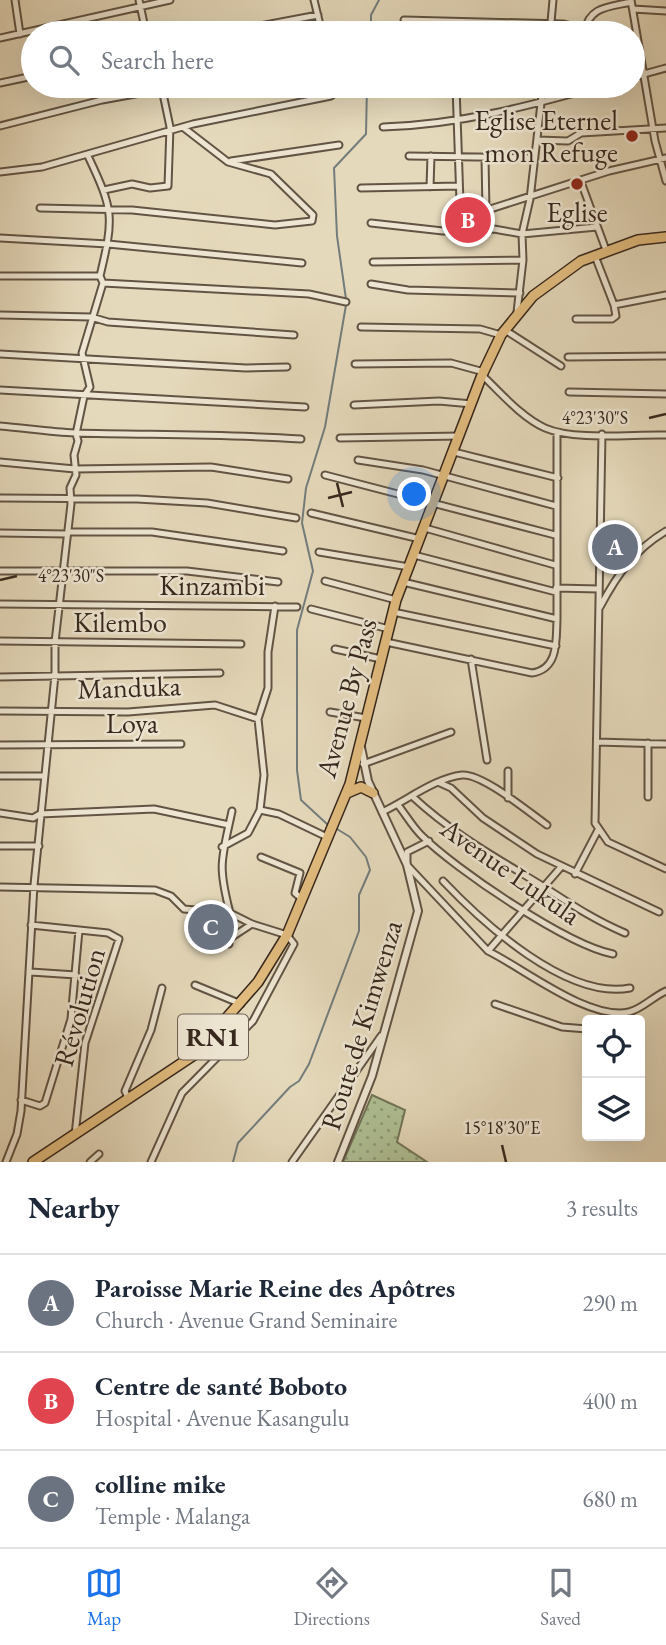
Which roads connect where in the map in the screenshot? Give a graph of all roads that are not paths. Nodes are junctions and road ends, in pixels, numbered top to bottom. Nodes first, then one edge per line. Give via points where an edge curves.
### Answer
1 (15, 0) edge
2 (170, 0) edge
3 (314, 0) edge
4 (553, 0) edge
5 (139, 4) edge
6 (632, 4) edge
7 (666, 11) edge
8 (318, 15) junction
9 (404, 20) dead end
10 (72, 21) edge
11 (286, 21) edge
12 (319, 21) edge
13 (433, 21) edge
14 (551, 21) edge
15 (588, 21) edge
16 (20, 34) joint
17 (0, 38) edge
18 (666, 68) edge
19 (645, 73) joint
20 (21, 79) edge
21 (0, 83) edge
22 (111, 98) edge
23 (164, 98) edge
24 (322, 98) edge
25 (457, 98) edge
26 (542, 98) edge
27 (561, 98) edge
28 (541, 104) junction
29 (458, 121) junction
30 (0, 126) edge
31 (383, 127) dead end
32 (653, 127) junction
33 (184, 128) junction
34 (666, 128) edge
35 (170, 132) junction
36 (537, 140) junction
37 (339, 145) dead end
38 (88, 156) junction
39 (409, 156) dead end
40 (431, 156) junction
41 (459, 157) junction
42 (485, 157) junction
43 (535, 158) junction
44 (663, 158) edge
45 (228, 162) junction
46 (0, 172) edge
47 (666, 181) edge
48 (581, 182) junction
49 (459, 186) junction
50 (430, 187) junction
51 (361, 188) dead end
52 (104, 190) junction
53 (530, 199) junction
54 (40, 208) dead end
55 (111, 211) junction
56 (486, 212) junction
57 (459, 219) junction
58 (371, 223) dead end
59 (597, 227) junction
60 (461, 231) junction
61 (522, 234) junction
62 (666, 237) edge
63 (0, 238) edge
64 (108, 244) junction
65 (606, 250) junction
66 (594, 254) junction
67 (523, 260) junction
68 (373, 262) dead end
69 (302, 263) dead end
70 (0, 276) edge
71 (102, 279) junction
72 (371, 284) dead end
73 (520, 293) junction
74 (666, 295) edge
75 (346, 302) dead end
76 (614, 305) junction
77 (517, 312) junction
78 (0, 315) edge
79 (91, 317) junction
80 (576, 318) dead end
81 (361, 327) dead end
82 (503, 332) junction
83 (294, 335) dead end
84 (0, 354) edge
85 (666, 356) edge
86 (83, 357) junction
87 (568, 357) dead end
88 (355, 365) dead end
89 (561, 366) dead end
90 (287, 367) dead end
91 (483, 373) junction
92 (0, 390) edge
93 (569, 392) dead end
94 (666, 394) edge
95 (84, 396) junction
96 (471, 404) junction
97 (354, 405) dead end
98 (306, 407) dead end
99 (0, 426) edge
100 (557, 432) junction
101 (77, 433) junction
102 (602, 434) junction
103 (666, 435) edge
104 (460, 436) junction
105 (340, 438) dead end
106 (301, 439) dead end
107 (454, 452) junction
108 (358, 460) dead end
109 (0, 462) edge
110 (75, 469) junction
111 (325, 475) dead end
112 (444, 476) junction
113 (558, 478) junction
114 (288, 479) dead end
115 (0, 498) edge
116 (71, 500) junction
117 (434, 503) junction
118 (556, 506) junction
119 (311, 513) dead end
120 (296, 518) dead end
121 (425, 528) junction
122 (666, 531) edge
123 (0, 533) edge
124 (68, 533) junction
125 (555, 534) junction
126 (421, 539) junction
127 (283, 551) dead end
128 (319, 552) dead end
129 (415, 555) junction
130 (555, 565) junction
131 (410, 567) junction
132 (0, 571) edge
133 (63, 572) junction
134 (325, 581) dead end
135 (278, 582) dead end
136 (403, 582) junction
137 (599, 589) junction
138 (556, 590) junction
139 (396, 600) junction
140 (0, 604) edge
141 (60, 604) junction
142 (275, 606) junction
143 (298, 607) dead end
144 (311, 609) dead end
145 (599, 610) junction
146 (393, 612) junction
147 (557, 619) junction
148 (389, 629) junction
149 (0, 640) edge
150 (55, 642) junction
151 (386, 642) junction
152 (241, 644) dead end
153 (556, 646) junction
154 (335, 649) dead end
155 (381, 659) junction
156 (471, 659) junction
157 (220, 673) dead end
158 (54, 675) junction
159 (0, 677) edge
160 (50, 710) junction
161 (0, 712) edge
162 (330, 712) dead end
163 (366, 718) junction
164 (258, 719) junction
165 (451, 732) dead end
166 (360, 742) junction
167 (597, 742) junction
168 (648, 743) junction
169 (181, 744) dead end
170 (666, 744) edge
171 (0, 745) edge
172 (47, 745) junction
173 (487, 760) dead end
174 (363, 764) junction
175 (508, 771) dead end
176 (0, 776) edge
177 (44, 776) junction
178 (440, 783) junction
179 (373, 793) junction
180 (344, 797) junction
181 (413, 797) junction
182 (648, 797) dead end
183 (508, 798) junction
184 (398, 805) junction
185 (260, 810) junction
186 (232, 811) dead end
187 (382, 812) junction
188 (0, 813) edge
189 (40, 814) junction
190 (229, 825) junction
191 (547, 825) dead end
192 (597, 830) junction
193 (327, 837) junction
194 (429, 841) junction
195 (0, 846) edge
196 (39, 846) junction
197 (222, 847) junction
198 (261, 857) dead end
199 (407, 865) junction
200 (561, 867) junction
201 (666, 869) edge
202 (575, 874) junction
203 (443, 881) dead end
204 (34, 886) junction
205 (0, 887) edge
206 (543, 887) junction
207 (301, 898) junction
208 (523, 908) junction
209 (659, 912) dead end
210 (230, 913) junction
211 (252, 924) junction
212 (31, 925) junction
213 (79, 930) junction
214 (625, 933) dead end
215 (287, 935) junction
216 (503, 935) junction
217 (229, 944) dead end
218 (488, 951) junction
219 (613, 954) dead end
220 (31, 972) junction
221 (76, 975) junction
222 (195, 985) dead end
223 (162, 988) dead end
224 (630, 988) dead end
225 (666, 991) edge
226 (241, 1004) junction
227 (495, 1004) dead end
228 (622, 1012) junction
229 (621, 1015) edge
230 (582, 1029) edge
231 (385, 1031) junction
232 (21, 1100) junction
233 (129, 1100) junction
234 (75, 1135) junction
235 (99, 1154) dead end
236 (6, 1162) edge
237 (33, 1162) edge
238 (90, 1162) edge
239 (151, 1162) edge
240 (292, 1162) edge
241 (338, 1162) edge

1 - 16 street
2 - 5 street
3 - 8 street
4 - 14 street
5 - 10 street
6 - 7 street
6 - 15 street via 594,12
8 - 11 street
8 - 12 street
9 - 13 street
16 - 17 street
18 - 19 street
19 - 32 street
20 - 21 street
22 - 30 street
23 - 35 street
24 - 33 street
25 - 29 street
26 - 28 street
27 - 28 street
28 - 29 street
28 - 36 street
29 - 31 street
29 - 41 street
32 - 34 street
32 - 36 street via 581,133 568,141
32 - 44 street
33 - 35 street
33 - 45 street
35 - 38 street
35 - 52 street via 167,188 132,184
36 - 43 street
37 - 45 street
38 - 46 street
38 - 52 street
39 - 40 street
40 - 41 street
40 - 50 street
41 - 42 street
41 - 49 street
42 - 43 street
42 - 56 street
43 - 53 street
44 - 47 street
44 - 48 street
45 - 55 street via 271,174 313,215 312,221 275,225
48 - 53 street
48 - 59 street
49 - 50 street
49 - 57 street
50 - 51 street
52 - 55 street
53 - 56 street
53 - 61 street
54 - 55 street
55 - 64 street
56 - 57 street
57 - 60 street
58 - 60 street
59 - 61 street
59 - 65 street
60 - 61 street via 494,229
61 - 67 street
62 - 65 highway, Avenue By Pass / RN1
63 - 64 street
64 - 69 street
64 - 71 street
65 - 66 highway, Avenue By Pass / RN1
66 - 76 street
66 - 77 highway, Avenue By Pass / RN1
67 - 68 street
67 - 73 street
70 - 71 street
71 - 75 street via 309,294
71 - 79 street
72 - 73 street via 408,290
73 - 77 street
74 - 76 street
76 - 80 street via 616,316 612,319
77 - 82 highway, Avenue By Pass / RN1
78 - 79 street
79 - 83 street
79 - 86 street
81 - 82 street
82 - 89 street
82 - 91 highway, Avenue By Pass / RN1
84 - 86 street
85 - 87 street
86 - 90 street
86 - 95 street via 90,387
88 - 91 street via 451,363
91 - 96 highway, Avenue By Pass / RN1
91 - 100 street via 532,421
92 - 95 street
93 - 94 street
95 - 98 street
95 - 101 street
96 - 97 street
96 - 104 highway, Avenue By Pass / RN1
99 - 101 street
100 - 102 street
100 - 113 street
101 - 106 street
101 - 110 street
102 - 103 street
102 - 137 street
104 - 105 street
104 - 107 highway, Avenue By Pass / RN1
107 - 112 highway, Avenue By Pass / RN1
107 - 113 street
108 - 112 street
109 - 110 street
110 - 114 street via 211,467
110 - 116 street
111 - 117 street
112 - 117 highway, Avenue By Pass / RN1
112 - 118 street
113 - 118 street
115 - 116 street
116 - 120 street via 207,503
116 - 124 street
117 - 121 highway, Avenue By Pass / RN1
117 - 125 street
118 - 125 street
119 - 126 street
121 - 126 highway, Avenue By Pass / RN1
121 - 130 street
122 - 145 street via 650,540 618,573
123 - 124 street
124 - 127 street via 152,532
124 - 133 street
125 - 130 street
126 - 129 highway, Avenue By Pass / RN1
128 - 131 street
129 - 131 highway, Avenue By Pass / RN1
129 - 138 street
130 - 138 street
131 - 136 highway, Avenue By Pass / RN1
132 - 133 street
133 - 135 street via 187,571
133 - 141 street
134 - 139 street
136 - 139 highway, Avenue By Pass / RN1
136 - 147 street
137 - 138 street
137 - 145 street
138 - 147 street
139 - 146 highway, Avenue By Pass / RN1
140 - 141 street, Kinzambi
141 - 142 street, Kinzambi
141 - 150 street
142 - 143 street, Kinzambi
142 - 164 street via 268,688
144 - 148 street
145 - 167 street
146 - 148 highway, Avenue By Pass / RN1
146 - 153 street
147 - 153 street
148 - 151 highway, Avenue By Pass / RN1
149 - 150 street, Kilembo
150 - 152 street, Kilembo
150 - 158 street
151 - 155 highway, Avenue By Pass / RN1
151 - 156 street
153 - 156 street via 551,662 539,672
154 - 155 street
155 - 163 highway, Avenue By Pass / RN1
156 - 173 street
157 - 158 street
158 - 159 street
158 - 160 street
160 - 161 street, Manduka
160 - 164 street, Manduka via 128,712 215,705
160 - 172 street
162 - 163 street
163 - 166 highway, Avenue By Pass / RN1
164 - 185 street via 264,775
165 - 174 street
166 - 174 street, Route de Kimwenza
166 - 180 highway, Avenue By Pass / RN1
167 - 168 street
167 - 192 street
168 - 170 street
168 - 182 street
169 - 172 street, Loya
171 - 172 street, Loya
172 - 177 street
174 - 179 street, Route de Kimwenza
175 - 183 street
176 - 177 street
177 - 189 street
178 - 181 street
178 - 183 street via 466,775
178 - 200 street via 483,818
179 - 180 highway via 356,787
179 - 187 street, Route de Kimwenza
180 - 193 highway, Avenue By Pass / RN1
181 - 184 street
181 - 206 street via 452,832
183 - 191 street
184 - 187 street
184 - 194 street, Avenue Lukula
185 - 193 street
185 - 197 street via 248,833
186 - 190 street
187 - 199 street, Route de Kimwenza
188 - 189 street via 33,818
189 - 190 street via 154,809
189 - 196 street
190 - 197 street
192 - 201 street via 608,842
192 - 202 street
193 - 207 highway, Avenue By Pass / RN1
194 - 199 street via 407,852
194 - 208 street, Avenue Lukula
195 - 196 street
196 - 204 street
197 - 210 street via 221,882
198 - 207 street via 300,873 295,893
199 - 218 street
199 - 231 street, Route de Kimwenza via 418,906 416,926
200 - 202 street
200 - 206 street
202 - 209 street
203 - 216 street
204 - 205 street
204 - 210 street via 155,890 180,907
204 - 212 street
206 - 208 street
206 - 214 street via 581,913
207 - 215 highway, Avenue By Pass / RN1
208 - 216 street
208 - 219 street, Avenue Lukula via 578,942
210 - 211 street
211 - 215 street
211 - 217 street via 229,939
212 - 213 street, Révolution
212 - 220 street
213 - 221 street
213 - 234 street, Révolution via 108,933 117,936 119,943 85,1043
215 - 226 highway, Avenue By Pass / RN1
215 - 239 street via 295,944 271,993 244,1033 182,1093
216 - 218 street
216 - 224 street via 581,983 613,992
218 - 228 street via 506,958 557,995
220 - 221 street
220 - 232 street
221 - 232 street via 71,1019 46,1103 40,1106
222 - 226 street
223 - 233 street via 151,1030 125,1091
225 - 228 street
226 - 233 highway, Avenue By Pass / RN1 via 194,1055
227 - 230 street via 562,1027
228 - 229 street
231 - 240 street
231 - 241 street, Route de Kimwenza via 363,1105
232 - 236 street via 17,1134
233 - 234 highway, Avenue By Pass / RN1
234 - 237 highway, Avenue By Pass / RN1
235 - 238 street

